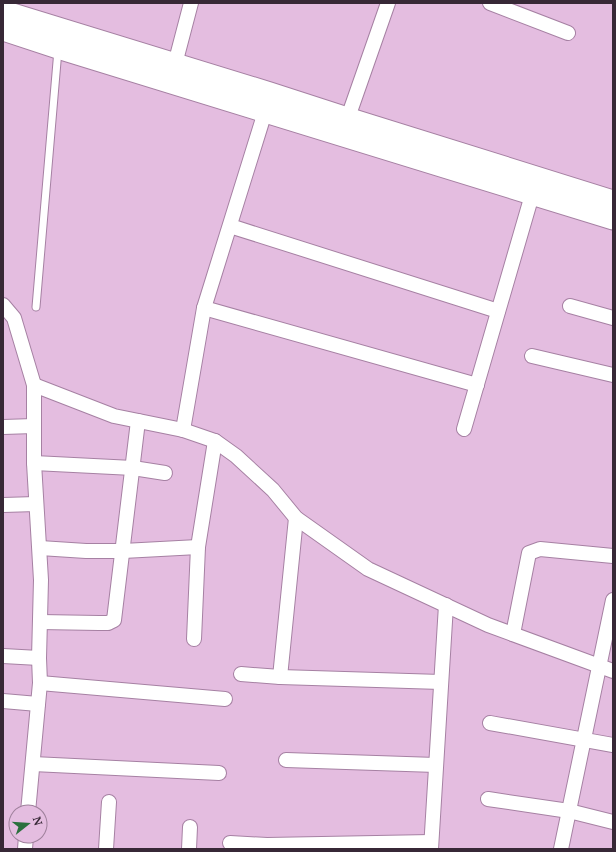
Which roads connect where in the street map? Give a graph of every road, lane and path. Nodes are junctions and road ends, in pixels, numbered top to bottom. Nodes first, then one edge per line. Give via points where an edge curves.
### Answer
1 (191, 3) edge
2 (388, 3) edge
3 (490, 3) edge
4 (6, 14) edge
5 (568, 33) dead end
6 (58, 48) junction
7 (175, 64) junction
8 (265, 112) junction
9 (344, 127) junction
10 (532, 195) junction
11 (613, 201) edge
12 (613, 219) edge
13 (230, 226) junction
14 (3, 306) edge
15 (570, 306) dead end
16 (36, 307) dead end
17 (204, 308) junction
18 (498, 311) junction
19 (613, 318) edge
20 (532, 356) dead end
21 (613, 375) edge
22 (34, 385) junction
23 (477, 385) junction
24 (138, 421) junction
25 (34, 426) junction
26 (3, 427) edge
27 (464, 429) dead end
28 (183, 430) junction
29 (215, 441) junction
30 (34, 463) junction
31 (133, 468) junction
32 (165, 473) dead end
33 (36, 504) junction
34 (3, 505) edge
35 (296, 518) junction
36 (198, 547) junction
37 (40, 548) junction
38 (123, 551) junction
39 (613, 556) edge
40 (613, 600) edge
41 (446, 605) junction
42 (40, 622) junction
43 (513, 634) junction
44 (194, 639) dead end
45 (3, 656) edge
46 (39, 658) junction
47 (599, 666) junction
48 (613, 671) edge
49 (240, 674) dead end
50 (280, 677) junction
51 (40, 682) junction
52 (441, 682) junction
53 (225, 699) dead end
54 (3, 701) edge
55 (38, 704) junction
56 (490, 723) dead end
57 (584, 740) junction
58 (613, 745) edge
59 (286, 760) dead end
60 (33, 764) junction
61 (436, 765) junction
62 (219, 773) dead end
63 (488, 800) dead end
64 (109, 802) dead end
65 (29, 804) edge
66 (569, 811) junction
67 (613, 822) edge
68 (190, 827) dead end
69 (230, 843) dead end
70 (431, 845) edge
71 (348, 846) edge
72 (267, 847) edge
73 (106, 849) edge
74 (189, 849) edge
75 (561, 849) edge

1 - 7 street
2 - 9 street
3 - 5 street
4 - 6 main road
4 - 7 main road
6 - 8 main road
6 - 16 lane
7 - 9 main road via 270,93
8 - 9 main road
8 - 13 street
9 - 10 main road
9 - 11 main road
10 - 12 main road
10 - 18 street
13 - 17 street
13 - 18 street
14 - 22 street via 14,318
15 - 19 street
17 - 23 street
17 - 28 street
18 - 23 street
20 - 21 street
22 - 24 street via 114,416
22 - 25 street
23 - 27 street
24 - 28 street
24 - 31 street
25 - 26 street
25 - 30 street
28 - 29 street
29 - 35 street via 236,456 273,490
29 - 36 street
30 - 31 street
30 - 33 street
31 - 32 street
31 - 38 street
33 - 34 street
33 - 37 street
35 - 41 street via 368,568
35 - 50 street
36 - 38 street
36 - 44 street
37 - 38 street
37 - 42 street
38 - 42 street via 114,620 99,624
39 - 43 street via 540,549 529,553
40 - 47 street
41 - 43 street
41 - 52 street
42 - 46 street
43 - 47 street
45 - 46 street
46 - 51 street
47 - 48 street
47 - 57 street
49 - 50 street
50 - 52 street
51 - 53 street
51 - 55 street
52 - 61 street
54 - 55 street
55 - 60 street
56 - 57 street
57 - 58 street
57 - 66 street
59 - 61 street
60 - 62 street
60 - 65 street
61 - 70 street
63 - 66 street
64 - 73 street
66 - 67 street
66 - 75 street
68 - 74 street
69 - 72 street
70 - 71 street
71 - 72 street

